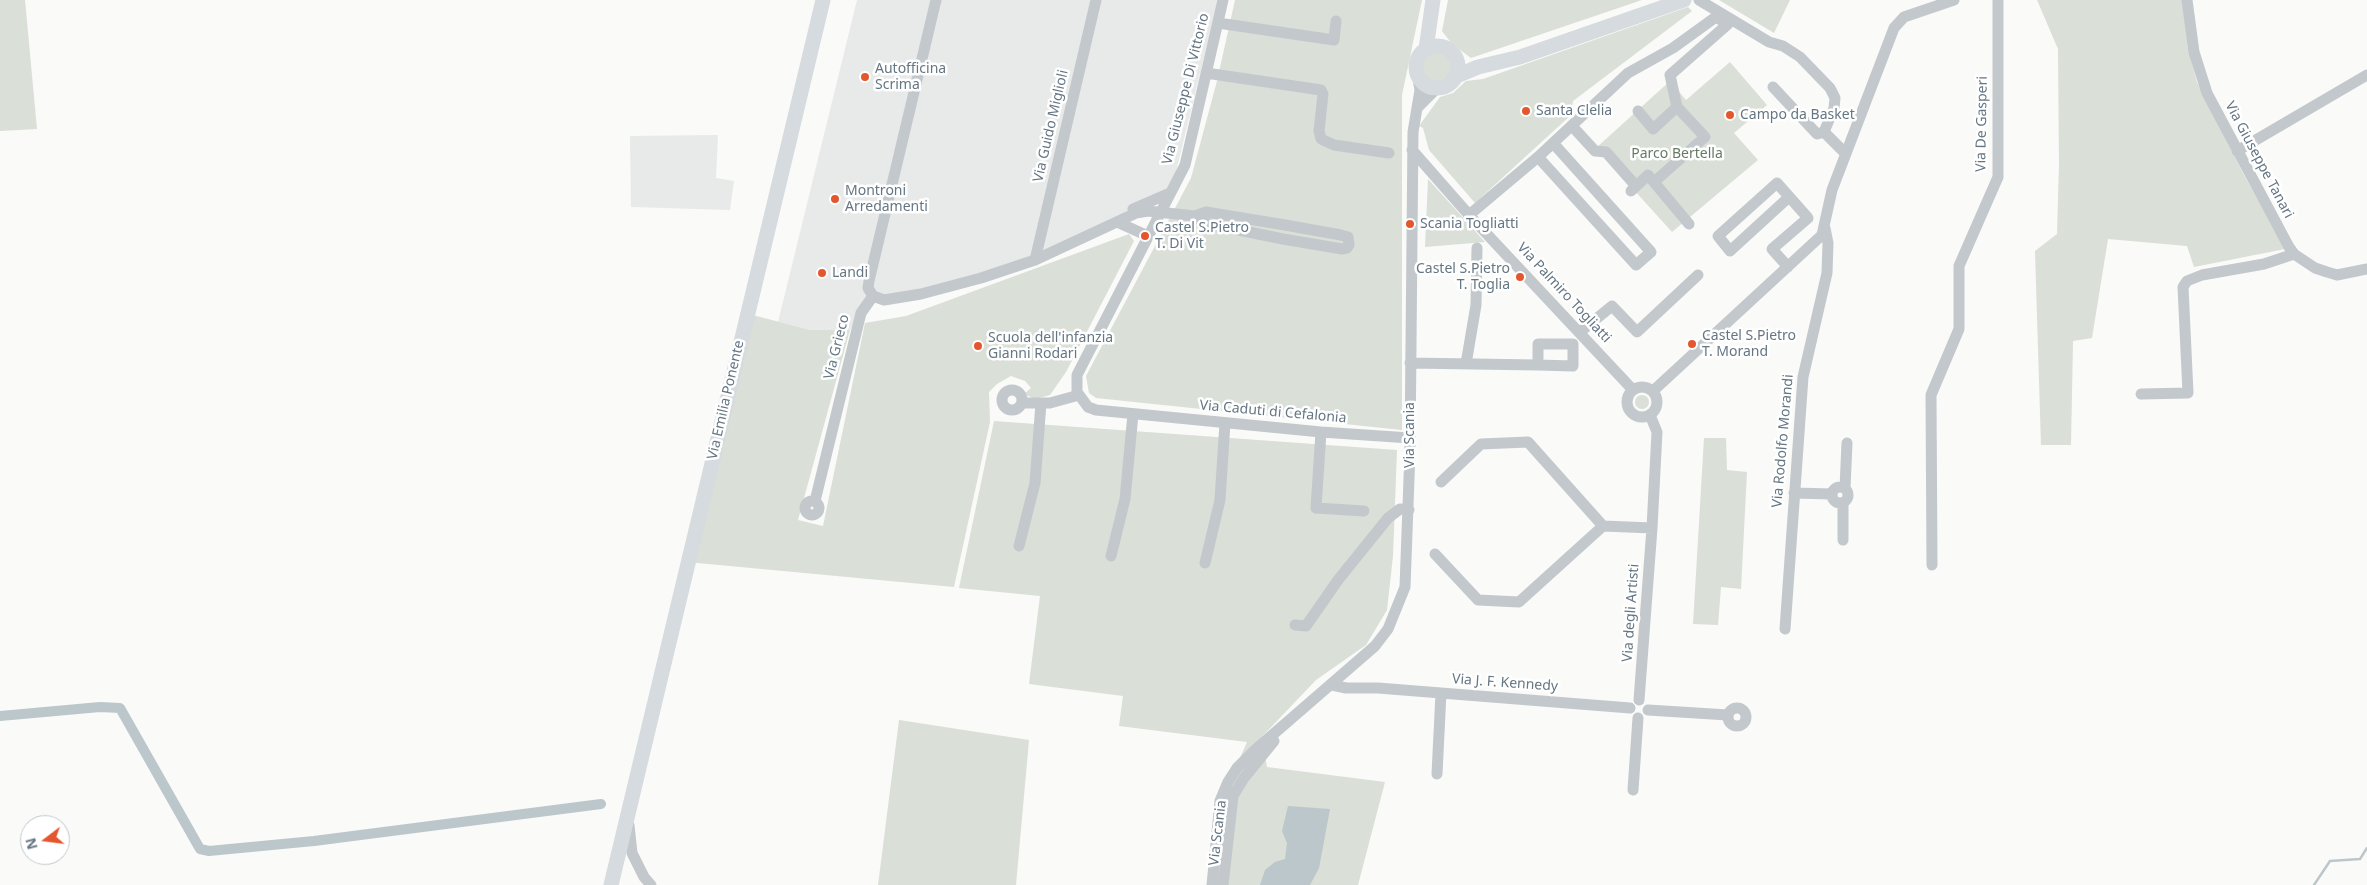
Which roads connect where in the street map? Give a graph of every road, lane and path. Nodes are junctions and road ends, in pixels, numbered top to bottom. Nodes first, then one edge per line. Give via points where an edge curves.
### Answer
1 (823, 0) edge
2 (936, 0) edge
3 (1096, 0) edge
4 (1223, 0) edge
5 (1433, 0) edge
6 (1684, 0) edge
7 (1699, 0) edge
8 (1954, 0) edge
9 (1998, 0) edge
10 (2187, 0) edge
11 (1714, 11) edge
12 (1431, 17) junction
13 (1336, 21) dead end
14 (1218, 22) junction
15 (1426, 48) junction
16 (1450, 52) junction
17 (1478, 67) junction
18 (1206, 73) junction
19 (1417, 73) junction
20 (2367, 75) edge
21 (1454, 77) junction
22 (1773, 87) dead end
23 (1436, 89) junction
24 (1418, 107) junction
25 (1677, 107) junction
26 (1638, 111) dead end
27 (1572, 126) junction
28 (1824, 132) junction
29 (1553, 143) junction
30 (1412, 150) junction
31 (2237, 151) junction
32 (1389, 153) dead end
33 (1846, 153) junction
34 (1538, 157) junction
35 (1654, 182) junction
36 (1170, 193) junction
37 (1789, 197) junction
38 (1161, 212) junction
39 (1469, 215) junction
40 (1195, 216) junction
41 (1117, 222) junction
42 (1690, 224) dead end
43 (1825, 228) junction
44 (1148, 236) junction
45 (1477, 248) dead end
46 (2294, 254) junction
47 (1035, 260) junction
48 (1788, 267) junction
49 (2367, 269) edge
50 (1698, 275) dead end
51 (873, 296) junction
52 (1580, 332) junction
53 (1410, 364) junction
54 (1466, 364) junction
55 (1538, 365) dead end
56 (1633, 390) junction
57 (1653, 391) junction
58 (2140, 394) dead end
59 (1079, 395) junction
60 (1022, 403) dead end
61 (1041, 403) junction
62 (1133, 414) junction
63 (1650, 414) junction
64 (1226, 423) junction
65 (1322, 432) junction
66 (1410, 438) junction
67 (1848, 444) dead end
68 (1440, 482) dead end
69 (1845, 488) junction
70 (1794, 493) junction
71 (1832, 494) junction
72 (815, 501) dead end
73 (1843, 503) junction
74 (1409, 510) junction
75 (1364, 511) dead end
76 (1603, 526) junction
77 (1652, 528) junction
78 (1843, 540) dead end
79 (1019, 546) dead end
80 (1436, 554) dead end
81 (1111, 556) dead end
82 (1205, 563) dead end
83 (1932, 565) dead end
84 (1294, 625) dead end
85 (1785, 629) dead end
86 (1349, 671) junction
87 (1332, 685) junction
88 (1378, 688) junction
89 (1441, 693) junction
90 (1639, 700) junction
91 (1630, 708) junction
92 (1648, 710) junction
93 (1728, 715) dead end
94 (1638, 718) junction
95 (1292, 719) junction
96 (1437, 774) dead end
97 (1633, 790) dead end
98 (630, 801) junction
99 (611, 885) edge
100 (650, 885) edge
101 (1212, 885) edge
102 (1223, 885) edge

1 - 98 main road, Via Emilia Ponente
2 - 51 street via 868,280
3 - 47 street, Via Guido Miglioli
4 - 14 street, Via Giuseppe Di Vittorio
5 - 12 main road, Via Scania
6 - 17 main road via 1502,63
7 - 11 street
8 - 33 street via 1898,21
9 - 83 street, Via De Gasperi via 1998,177 1959,266 1959,329 1931,396
10 - 31 street, Via Giuseppe Tanari via 2198,68
11 - 25 street via 1728,24 1670,75
11 - 27 street via 1673,48 1628,73
11 - 28 street via 1800,57 1830,88 1835,98 1834,108
12 - 15 main road, Via Scania
12 - 16 main road
13 - 14 street via 1334,40
14 - 18 street, Via Giuseppe Di Vittorio
15 - 16 main road via 1439,46
15 - 19 main road, Via Scania via 1416,62
16 - 17 main road
16 - 21 main road via 1457,63
17 - 21 main road
18 - 32 street via 1321,90 1321,139 1334,145
18 - 36 street, Via Giuseppe Di Vittorio via 1185,165
19 - 23 main road via 1424,83
19 - 24 street, Via Scania
20 - 31 street
21 - 23 main road
22 - 28 street via 1816,134
23 - 24 street
24 - 30 street, Via Scania
25 - 26 street via 1653,129
25 - 35 street via 1705,137
27 - 29 street
27 - 35 street via 1595,151 1606,152 1633,189 1648,175
28 - 33 street
29 - 34 street
29 - 34 street via 1651,252 1636,265
30 - 39 street, Via Palmiro Togliatti
30 - 53 street, Via Scania
31 - 46 street, Via Giuseppe Tanari
33 - 43 street via 1832,190
34 - 39 street
35 - 42 street
36 - 38 street, Via Giuseppe Di Vittorio
36 - 41 street via 1127,211
37 - 37 street via 1777,183 1718,236 1730,251
37 - 48 street via 1808,218 1772,249
38 - 40 street
38 - 41 street via 1136,213
38 - 44 street, Via Giuseppe Di Vittorio
39 - 52 street, Via Palmiro Togliatti
40 - 40 street via 1204,223 1283,239 1342,249 1349,245 1348,237 1335,233 1206,212
41 - 44 street
41 - 47 street
43 - 48 street via 1816,242
43 - 70 street, Via Rodolfo Morandi via 1827,273 1803,377
44 - 59 street, Via Giuseppe Di Vittorio via 1077,375
45 - 54 street via 1476,305
46 - 49 street, Via Giuseppe Tanari via 2316,268 2337,274
46 - 58 street via 2187,281 2183,287 2188,393
47 - 51 street via 921,294 884,300
48 - 57 street
50 - 52 street via 1637,332 1612,306
51 - 72 street, Via Grieco via 861,313
52 - 56 street, Via Palmiro Togliatti
53 - 54 street
53 - 66 street, Via Scania
54 - 55 street
56 - 57 street via 1640,387
56 - 63 street via 1628,400 1630,411 1638,416
57 - 63 street via 1657,403
59 - 61 street
59 - 62 street, Via Caduti di Cefalonia via 1088,407 1096,410
60 - 61 street
61 - 79 street via 1034,483
62 - 64 street, Via Caduti di Cefalonia
62 - 81 street via 1125,499
63 - 77 street, Via degli Artisti via 1657,432
64 - 65 street, Via Caduti di Cefalonia
64 - 82 street via 1220,500
65 - 66 street, Via Caduti di Cefalonia
65 - 75 street via 1316,508
66 - 74 street, Via Scania
67 - 69 street
68 - 76 street via 1481,444 1528,442
69 - 71 street via 1838,486
69 - 73 street via 1849,495
70 - 71 street
70 - 85 street, Via Rodolfo Morandi
71 - 73 street via 1835,502
73 - 78 street
74 - 84 street via 1400,509 1388,518 1306,626
74 - 86 street, Via Scania via 1405,586 1398,607 1388,629 1375,646
76 - 77 street
76 - 80 street via 1519,602 1478,600
77 - 90 street, Via degli Artisti
86 - 87 street, Via Scania
86 - 88 street via 1363,684
87 - 88 street
87 - 95 street, Via Scania
88 - 89 street, Via J. F. Kennedy
89 - 91 street, Via J. F. Kennedy
89 - 96 street
90 - 91 street via 1634,701
90 - 92 street via 1646,702
91 - 94 street
92 - 93 street
92 - 94 street via 1645,716
94 - 97 street
95 - 101 street, Via Scania via 1238,768 1224,790 1216,831
95 - 102 street, Via Scania via 1233,796
98 - 99 main road, Via Emilia Ponente
98 - 100 street via 632,853

